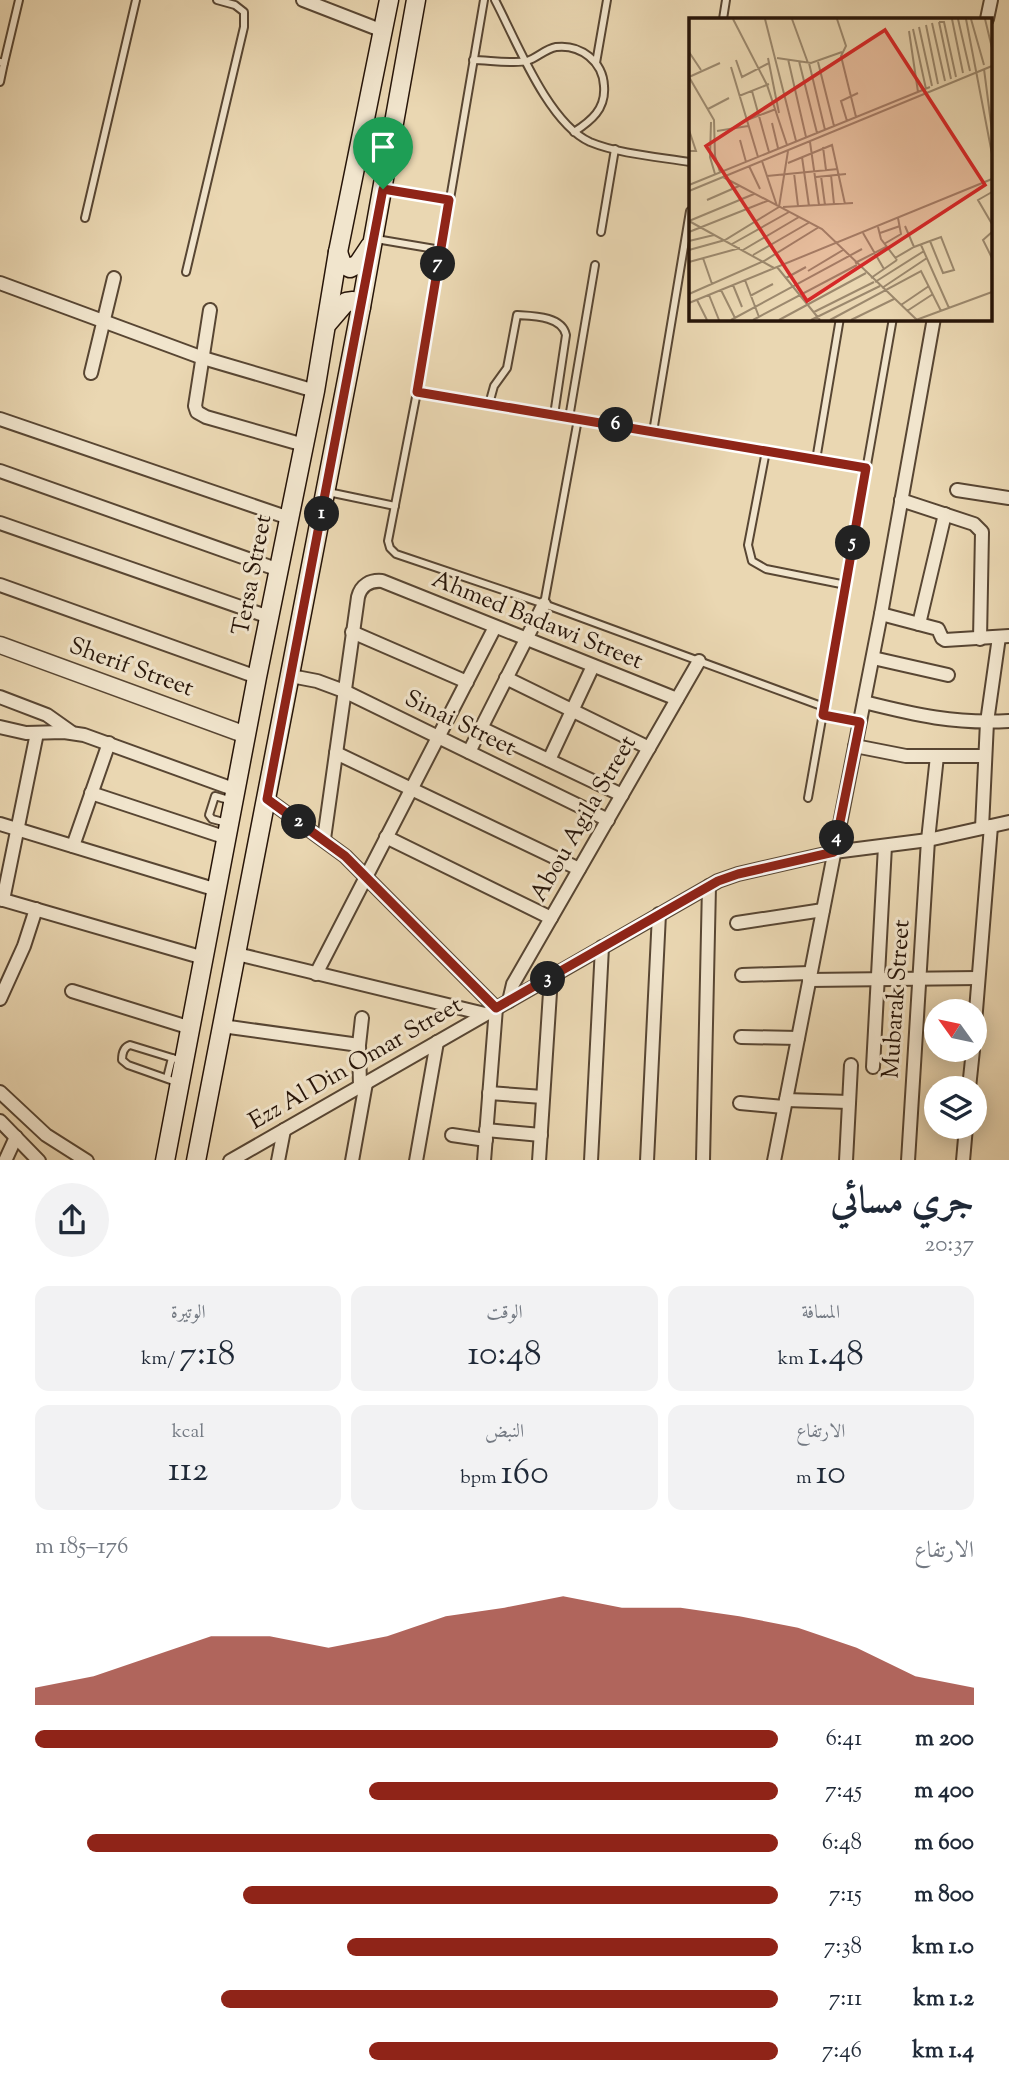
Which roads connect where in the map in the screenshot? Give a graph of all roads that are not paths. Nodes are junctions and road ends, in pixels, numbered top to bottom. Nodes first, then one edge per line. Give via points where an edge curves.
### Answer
1 (19, 0) edge
2 (136, 0) edge
3 (217, 0) edge
4 (303, 0) edge
5 (389, 0) edge
6 (416, 0) edge
7 (484, 0) edge
8 (495, 0) edge
9 (607, 0) edge
10 (726, 0) edge
11 (991, 0) edge
12 (723, 18) edge
13 (987, 18) edge
14 (383, 31) junction
15 (473, 60) junction
16 (527, 61) junction
17 (2, 62) edge
18 (596, 63) junction
19 (0, 82) edge
20 (574, 132) junction
21 (615, 149) junction
22 (689, 162) edge
23 (383, 189) junction
24 (449, 200) junction
25 (85, 218) dead end
26 (689, 223) edge
27 (601, 232) dead end
28 (373, 240) junction
29 (441, 250) junction
30 (338, 252) junction
31 (595, 265) dead end
32 (186, 272) dead end
33 (114, 278) dead end
34 (0, 283) edge
35 (361, 307) junction
36 (210, 310) dead end
37 (840, 320) edge
38 (893, 320) edge
39 (934, 320) edge
40 (103, 321) junction
41 (325, 326) junction
42 (202, 358) junction
43 (91, 373) dead end
44 (315, 391) junction
45 (417, 392) junction
46 (489, 404) junction
47 (554, 415) junction
48 (569, 418) junction
49 (0, 419) edge
50 (578, 419) junction
51 (653, 432) junction
52 (304, 445) junction
53 (766, 451) junction
54 (816, 460) junction
55 (866, 468) junction
56 (0, 471) edge
57 (957, 489) dead end
58 (326, 491) junction
59 (1009, 498) edge
60 (901, 500) junction
61 (395, 506) junction
62 (945, 514) junction
63 (289, 518) junction
64 (0, 523) edge
65 (279, 570) junction
66 (846, 584) junction
67 (0, 585) edge
68 (544, 604) junction
69 (881, 614) junction
70 (269, 617) junction
71 (919, 624) junction
72 (495, 627) junction
73 (352, 632) junction
74 (1004, 636) edge
75 (526, 639) junction
76 (981, 639) junction
77 (0, 645) edge
78 (873, 658) junction
79 (699, 661) junction
80 (593, 666) junction
81 (948, 675) dead end
82 (291, 676) junction
83 (257, 677) junction
84 (506, 678) junction
85 (467, 682) junction
86 (344, 691) junction
87 (0, 697) edge
88 (677, 699) junction
89 (864, 702) junction
90 (572, 710) junction
91 (823, 711) junction
92 (1009, 721) edge
93 (860, 722) junction
94 (987, 722) junction
95 (0, 727) edge
96 (481, 727) junction
97 (37, 733) junction
98 (72, 733) junction
99 (246, 735) junction
100 (438, 737) junction
101 (109, 743) junction
102 (855, 746) junction
103 (649, 748) junction
104 (469, 752) junction
105 (336, 753) junction
106 (937, 756) junction
107 (984, 756) junction
108 (549, 760) junction
109 (411, 789) junction
110 (91, 793) junction
111 (622, 795) junction
112 (235, 796) junction
113 (808, 798) dead end
114 (267, 799) junction
115 (608, 820) junction
116 (1009, 822) edge
117 (0, 824) edge
118 (986, 827) junction
119 (17, 829) junction
120 (228, 831) junction
121 (386, 837) junction
122 (324, 839) junction
123 (928, 840) junction
124 (73, 846) junction
125 (885, 846) junction
126 (834, 852) junction
127 (579, 869) junction
128 (366, 877) junction
129 (709, 886) junction
130 (217, 890) junction
131 (1, 899) edge
132 (36, 909) junction
133 (823, 910) junction
134 (659, 914) junction
135 (551, 918) junction
136 (737, 923) dead end
137 (602, 947) junction
138 (236, 954) junction
139 (204, 958) junction
140 (316, 974) junction
141 (742, 975) dead end
142 (551, 977) junction
143 (809, 977) junction
144 (978, 978) junction
145 (878, 979) junction
146 (919, 979) junction
147 (72, 990) dead end
148 (0, 999) edge
149 (977, 999) edge
150 (509, 1000) junction
151 (491, 1011) junction
152 (362, 1018) dead end
153 (222, 1026) junction
154 (191, 1028) junction
155 (741, 1037) dead end
156 (798, 1038) junction
157 (437, 1042) junction
158 (359, 1045) junction
159 (178, 1060) junction
160 (851, 1065) dead end
161 (873, 1067) dead end
162 (174, 1081) junction
163 (363, 1085) junction
164 (0, 1092) edge
165 (489, 1093) junction
166 (543, 1097) junction
167 (849, 1102) junction
168 (740, 1103) dead end
169 (785, 1103) junction
170 (0, 1121) edge
171 (284, 1130) junction
172 (452, 1135) dead end
173 (486, 1135) junction
174 (541, 1135) junction
175 (16, 1137) junction
176 (965, 1139) edge
177 (5, 1160) edge
178 (39, 1160) edge
179 (87, 1160) edge
180 (165, 1160) edge
181 (196, 1160) edge
182 (230, 1160) edge
183 (278, 1160) edge
184 (352, 1160) edge
185 (416, 1160) edge
186 (484, 1160) edge
187 (539, 1160) edge
188 (591, 1160) edge
189 (647, 1160) edge
190 (703, 1160) edge
191 (774, 1160) edge
192 (846, 1160) edge
193 (908, 1160) edge
194 (963, 1160) edge

1 - 17 lane
2 - 25 lane
3 - 32 lane via 244,12 244,27
4 - 14 street
5 - 14 main road, Tersa Street
6 - 23 main road
7 - 15 lane
8 - 16 lane
9 - 18 lane
10 - 12 lane
11 - 13 street
14 - 30 main road, Tersa Street
15 - 16 lane
15 - 24 lane
16 - 18 lane via 555,47 570,47 585,52
16 - 20 lane via 553,109
17 - 19 lane
18 - 20 lane via 604,78 600,110
20 - 21 lane
21 - 22 lane
21 - 27 lane
23 - 24 lane
23 - 28 main road
24 - 29 lane
26 - 51 lane
28 - 29 lane
28 - 30 main road via 354,267 342,264
28 - 35 main road
29 - 45 lane
30 - 41 main road, Tersa Street
31 - 48 lane
33 - 40 street
34 - 40 street
35 - 41 main road via 346,302
35 - 58 main road
36 - 42 street
37 - 54 lane
38 - 55 lane
39 - 60 street
40 - 42 street
40 - 43 street
41 - 44 main road, Tersa Street
42 - 44 street
42 - 52 street via 195,405 200,414
44 - 52 main road, Tersa Street
45 - 46 lane
45 - 61 lane
46 - 47 lane
46 - 47 lane via 494,386 507,368 517,315 526,316 558,322 565,330
47 - 48 lane
48 - 50 lane
49 - 63 street
50 - 51 lane
50 - 68 lane
51 - 53 lane
52 - 63 main road, Tersa Street
53 - 54 lane
53 - 66 lane via 748,545 752,561 766,569
54 - 55 lane
55 - 66 lane
56 - 65 street
57 - 59 street
58 - 61 lane
58 - 82 main road
60 - 62 street
60 - 69 street
61 - 68 lane via 388,541 392,551
62 - 71 street
62 - 76 street via 974,524 983,535
63 - 65 main road, Tersa Street
64 - 70 street
65 - 70 main road, Tersa Street
66 - 91 lane
67 - 83 street
68 - 75 street
68 - 79 lane
69 - 71 street
69 - 78 street
70 - 83 main road, Tersa Street
71 - 76 street via 938,629 945,640
72 - 73 street, Ahmed Badawi Street via 382,581 368,583 359,592
72 - 75 street, Ahmed Badawi Street
72 - 85 street
73 - 85 street
73 - 86 street
74 - 76 street
74 - 94 street
75 - 80 street, Ahmed Badawi Street
75 - 84 street
77 - 99 street, Sherif Street
78 - 81 street
78 - 89 street
79 - 88 street, Abou Agila Street
79 - 91 lane
80 - 88 street, Ahmed Badawi Street
80 - 90 street
82 - 86 street, Sinai Street
82 - 114 main road
83 - 99 main road, Tersa Street
84 - 90 street
84 - 96 street
85 - 100 street
86 - 100 street, Sinai Street
86 - 105 street
87 - 98 street via 47,715
88 - 103 street, Abou Agila Street
89 - 93 street
89 - 94 street via 930,719
90 - 103 street
90 - 108 street
91 - 93 lane
91 - 113 lane
92 - 94 street
93 - 102 street
94 - 107 street
95 - 97 street
96 - 104 street
96 - 108 street
97 - 98 street
97 - 119 street
98 - 101 street
99 - 112 main road, Tersa Street
100 - 104 street, Sinai Street
100 - 109 street
101 - 110 street
101 - 112 street
102 - 106 street via 906,756
102 - 126 street
103 - 111 street, Abou Agila Street
104 - 115 street, Sinai Street
105 - 109 street
105 - 122 street
106 - 107 street
106 - 123 street, Mubarak Street
107 - 118 street
108 - 111 street
109 - 121 street
109 - 127 street
110 - 120 street
110 - 124 street
111 - 115 street, Abou Agila Street
112 - 120 main road, Tersa Street
114 - 122 street
114 - 138 main road
115 - 127 street, Abou Agila Street
116 - 118 street, Ezz Al Din Omar Street
117 - 119 street
118 - 123 street, Ezz Al Din Omar Street
118 - 144 street
119 - 124 street
119 - 131 street
120 - 130 main road, Tersa Street
121 - 128 street
121 - 135 street
122 - 128 street
123 - 125 street, Ezz Al Din Omar Street
123 - 146 street, Mubarak Street
124 - 130 street
125 - 126 street, Ezz Al Din Omar Street
125 - 145 street
126 - 129 street, Ezz Al Din Omar Street via 738,874
126 - 133 street
127 - 135 street, Abou Agila Street
128 - 140 street
128 - 151 street
129 - 134 street, Ezz Al Din Omar Street
129 - 190 street
130 - 139 main road, Tersa Street
131 - 132 street
132 - 139 street
132 - 148 street
133 - 136 street
133 - 143 street
134 - 137 street, Ezz Al Din Omar Street
134 - 189 street
135 - 150 street, Abou Agila Street via 513,984
137 - 142 street, Ezz Al Din Omar Street
137 - 188 street
138 - 140 street
138 - 153 main road
139 - 154 main road, Tersa Street
140 - 151 street
141 - 143 street
142 - 150 street, Ezz Al Din Omar Street
142 - 166 street
143 - 145 street
143 - 156 street
144 - 146 street
144 - 149 street
145 - 146 street
145 - 161 street
146 - 193 street, Mubarak Street
147 - 154 street
150 - 151 street, Ezz Al Din Omar Street
151 - 157 street, Ezz Al Din Omar Street
151 - 165 street
152 - 158 street
153 - 158 street
153 - 181 main road
154 - 159 main road, Tersa Street
155 - 156 street
156 - 169 street
157 - 163 street, Ezz Al Din Omar Street
157 - 185 street
158 - 163 street
159 - 162 main road, Tersa Street
159 - 162 lane via 130,1045 122,1055 124,1063
160 - 167 street
162 - 180 main road, Tersa Street
163 - 171 street, Ezz Al Din Omar Street
163 - 184 street
164 - 179 street via 46,1135
165 - 166 street
165 - 173 street
166 - 174 street
167 - 169 street
167 - 192 street
168 - 169 street
169 - 191 street
170 - 175 street
171 - 182 street, Ezz Al Din Omar Street
171 - 183 street
172 - 173 street
173 - 174 street
173 - 186 street
174 - 187 street
175 - 177 street
175 - 178 street
176 - 194 street

